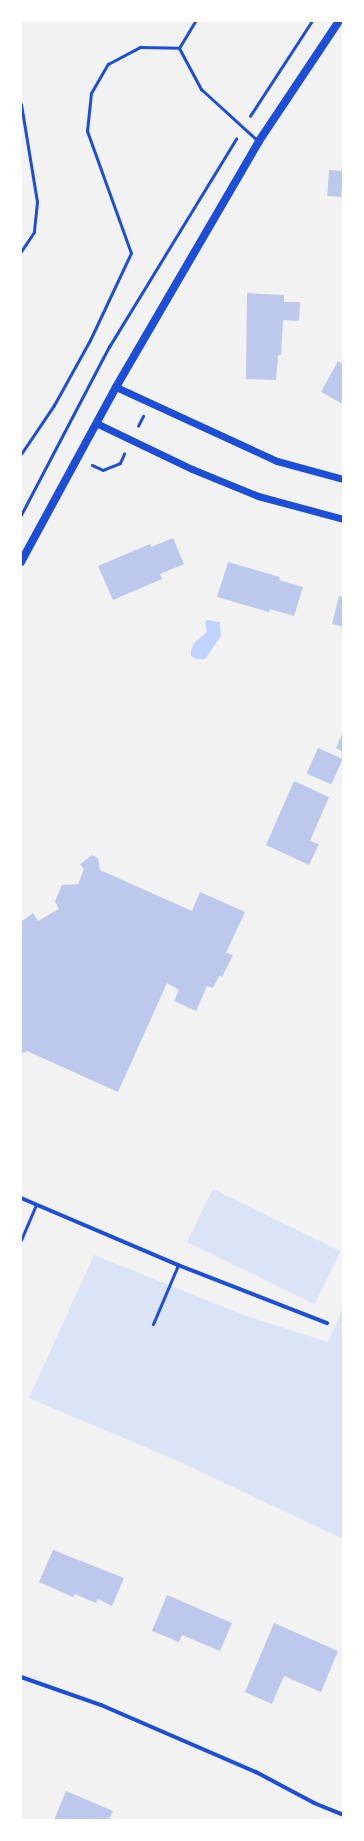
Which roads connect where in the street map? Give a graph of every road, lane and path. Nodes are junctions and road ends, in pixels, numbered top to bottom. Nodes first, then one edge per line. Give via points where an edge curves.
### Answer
1 (195, 21) edge
2 (312, 21) edge
3 (339, 21) edge
4 (179, 48) junction
5 (21, 104) edge
6 (244, 127) junction
7 (259, 141) junction
8 (21, 251) edge
9 (116, 387) junction
10 (96, 423) junction
11 (21, 454) edge
12 (343, 479) edge
13 (21, 515) edge
14 (343, 519) edge
15 (21, 562) edge
16 (21, 1198) edge
17 (36, 1204) junction
18 (21, 1240) edge
19 (178, 1265) junction
20 (327, 1323) dead end
21 (153, 1324) dead end
22 (21, 1677) edge
23 (343, 1815) edge

1 - 4 lane
2 - 6 path
3 - 7 main road
4 - 6 lane via 201,89
4 - 11 lane via 140,47 108,64 91,93 88,131 130,253 90,340 54,405
5 - 8 lane via 37,202 34,232
6 - 7 lane
6 - 13 path via 109,347
7 - 9 main road
9 - 10 main road
9 - 12 street via 277,461
10 - 14 street via 192,469 258,496
10 - 15 main road
16 - 17 street
17 - 18 lane
17 - 19 street
19 - 20 street
19 - 21 lane
22 - 23 street via 102,1705 256,1772 314,1803

